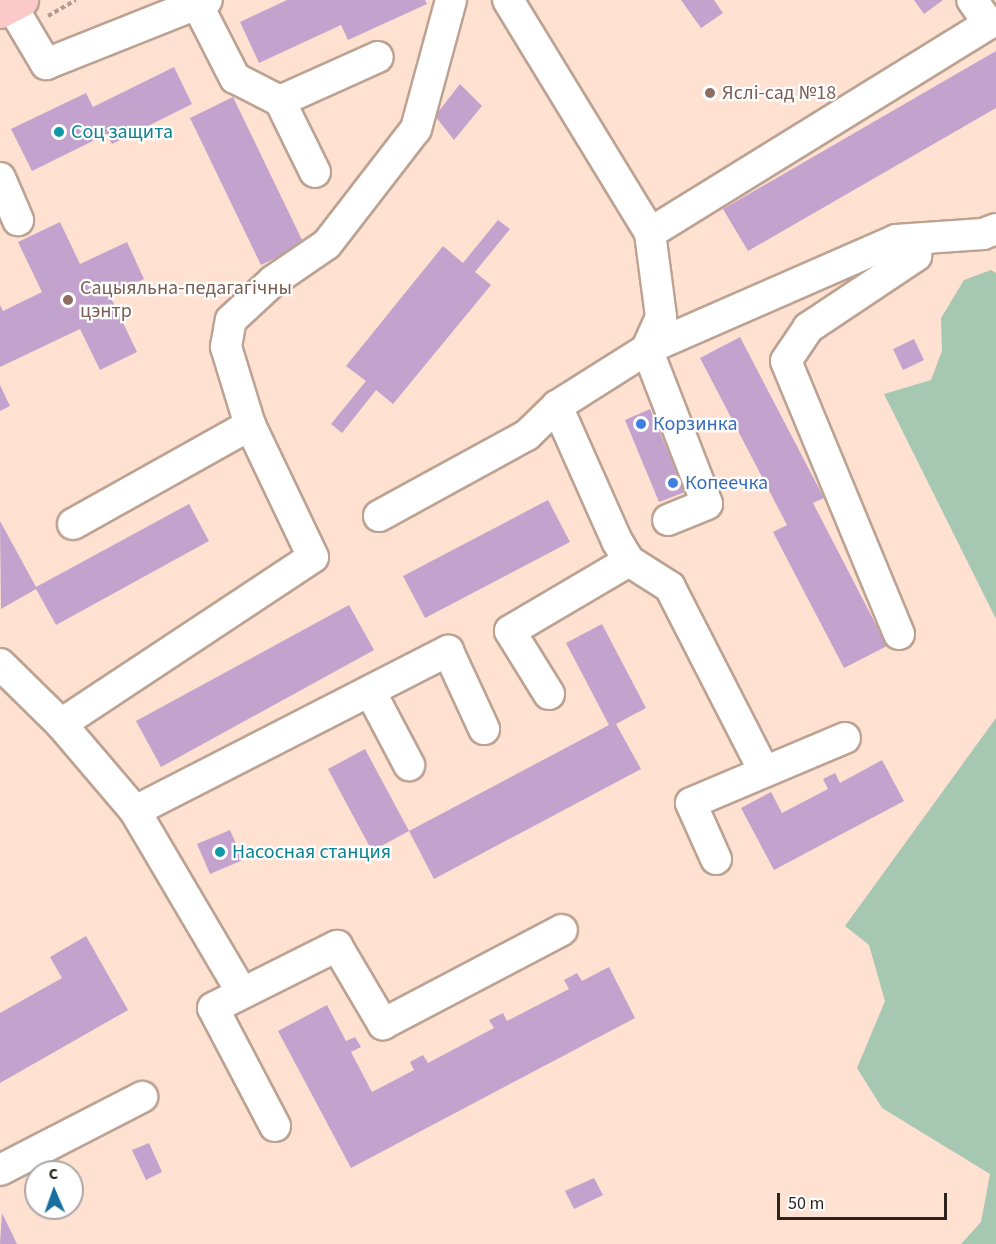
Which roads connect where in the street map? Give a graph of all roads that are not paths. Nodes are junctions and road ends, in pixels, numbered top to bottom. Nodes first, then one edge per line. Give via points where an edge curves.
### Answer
1 (451, 0) edge
2 (508, 0) edge
3 (972, 0) edge
4 (200, 1) edge
5 (11, 5) edge
6 (378, 57) dead end
7 (280, 100) junction
8 (315, 172) dead end
9 (0, 178) edge
10 (18, 220) dead end
11 (996, 229) edge
12 (650, 233) junction
13 (918, 240) junction
14 (647, 349) junction
15 (557, 406) junction
16 (250, 425) junction
17 (379, 516) dead end
18 (668, 520) dead end
19 (74, 524) dead end
20 (629, 561) junction
21 (899, 634) dead end
22 (0, 664) edge
23 (370, 691) junction
24 (549, 694) dead end
25 (61, 724) junction
26 (484, 729) dead end
27 (846, 738) dead end
28 (409, 765) dead end
29 (764, 771) junction
30 (135, 810) junction
31 (716, 859) dead end
32 (562, 930) dead end
33 (241, 991) junction
34 (142, 1097) dead end
35 (275, 1126) dead end
36 (0, 1170) edge

1 - 16 street via 416,129 327,244 273,281 231,320 226,347
2 - 12 street
3 - 12 street via 989,24
4 - 5 street via 46,64
4 - 7 street via 235,78
6 - 7 street
7 - 8 street
9 - 10 street
11 - 13 street via 983,234
12 - 14 street via 661,317
13 - 14 street via 896,240
13 - 21 street via 916,256 808,328 786,362
14 - 15 street
14 - 18 street via 707,504
15 - 17 street via 527,435
15 - 20 street
16 - 19 street
16 - 25 street via 313,557
20 - 24 street via 510,631
20 - 29 street via 670,587
22 - 25 street
23 - 26 street via 448,651
23 - 28 street
23 - 30 street
25 - 30 street
27 - 29 street
29 - 31 street via 691,803
30 - 33 street
32 - 33 street via 383,1024 337,946
33 - 35 street via 213,1008
34 - 36 street

